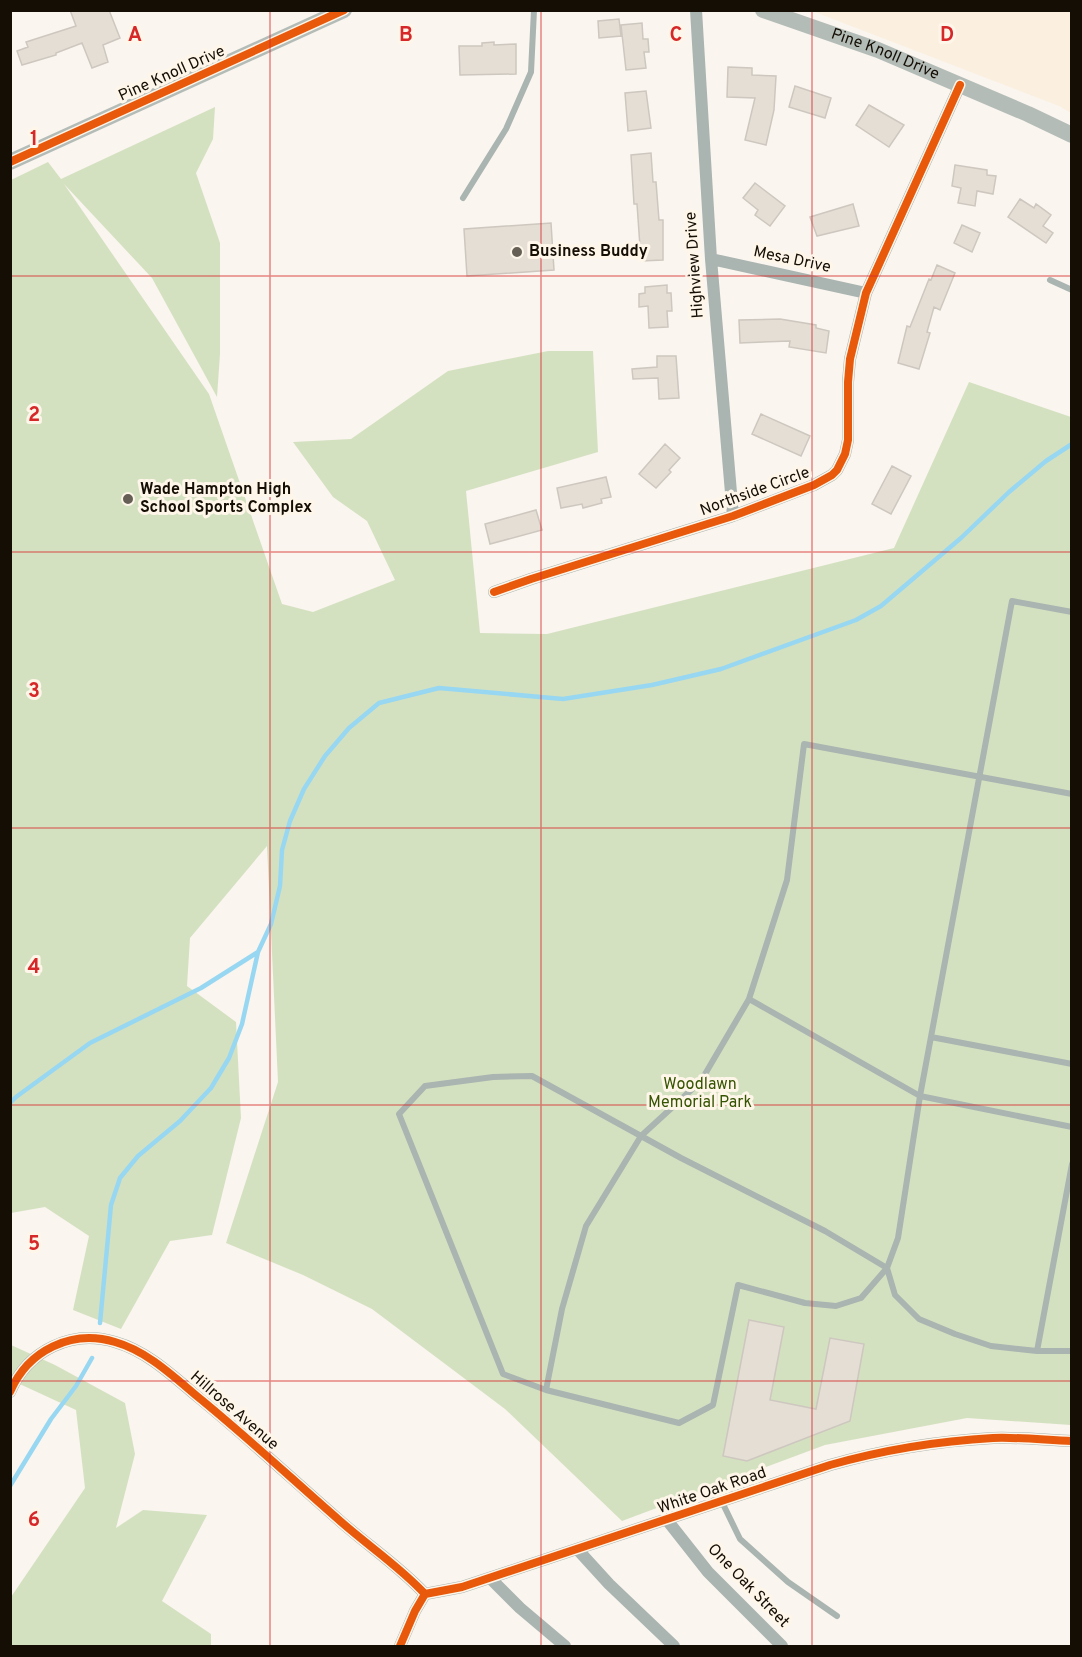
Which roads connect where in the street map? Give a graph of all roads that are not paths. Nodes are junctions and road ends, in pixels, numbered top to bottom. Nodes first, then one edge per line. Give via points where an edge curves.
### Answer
1 (344, 10) edge
2 (534, 10) edge
3 (696, 10) edge
4 (763, 10) edge
5 (960, 85) junction
6 (1071, 135) edge
7 (10, 162) edge
8 (463, 198) dead end
9 (711, 259) junction
10 (1050, 280) dead end
11 (1071, 290) edge
12 (866, 293) junction
13 (733, 516) junction
14 (494, 592) dead end
15 (1071, 612) edge
16 (979, 778) junction
17 (1071, 794) edge
18 (750, 999) junction
19 (931, 1037) junction
20 (1071, 1064) edge
21 (920, 1096) junction
22 (1071, 1127) edge
23 (641, 1136) junction
24 (1071, 1164) edge
25 (887, 1268) junction
26 (1037, 1351) junction
27 (1071, 1351) edge
28 (546, 1390) junction
29 (10, 1392) edge
30 (1071, 1441) edge
31 (722, 1502) junction
32 (668, 1520) junction
33 (578, 1550) junction
34 (490, 1578) junction
35 (425, 1594) junction
36 (837, 1616) dead end
37 (400, 1647) edge
38 (565, 1647) edge
39 (674, 1647) edge
40 (782, 1647) edge

1 - 7 street, Pine Knoll Drive
2 - 8 lane via 531,72 506,129
3 - 9 street, Highview Drive
4 - 5 street, Pine Knoll Drive via 878,50
5 - 6 street, Pine Knoll Drive
5 - 12 street, Northside Circle
9 - 12 street, Mesa Drive
9 - 13 street, Highview Drive
10 - 11 lane
12 - 13 street, Northside Circle via 850,359 848,440 842,463 825,480
13 - 14 street, Northside Circle
15 - 16 lane via 1012,601
16 - 17 lane
16 - 18 lane via 804,744 787,880
16 - 19 lane
18 - 21 lane
18 - 23 lane via 701,1081
19 - 20 lane
19 - 21 lane
21 - 22 lane
21 - 25 lane via 898,1238
23 - 25 lane via 825,1231
23 - 28 lane via 586,1227 562,1309
23 - 28 lane via 532,1076 425,1086 399,1114 502,1374
24 - 26 lane
25 - 26 lane via 895,1295 919,1319 991,1346
25 - 28 lane via 861,1298 836,1306 805,1303 738,1285 713,1405 680,1423
26 - 27 lane
29 - 35 street, Hillrose Avenue via 36,1357 55,1345 92,1338 126,1346 163,1368 203,1401
30 - 31 street, White Oak Road via 995,1438 875,1453
31 - 32 street, White Oak Road
31 - 36 lane via 740,1539 788,1582
32 - 33 street, White Oak Road
32 - 40 street, One Oak Street via 708,1572
33 - 34 street, White Oak Road
33 - 39 street
34 - 35 street, White Oak Road
34 - 38 street
35 - 37 street

